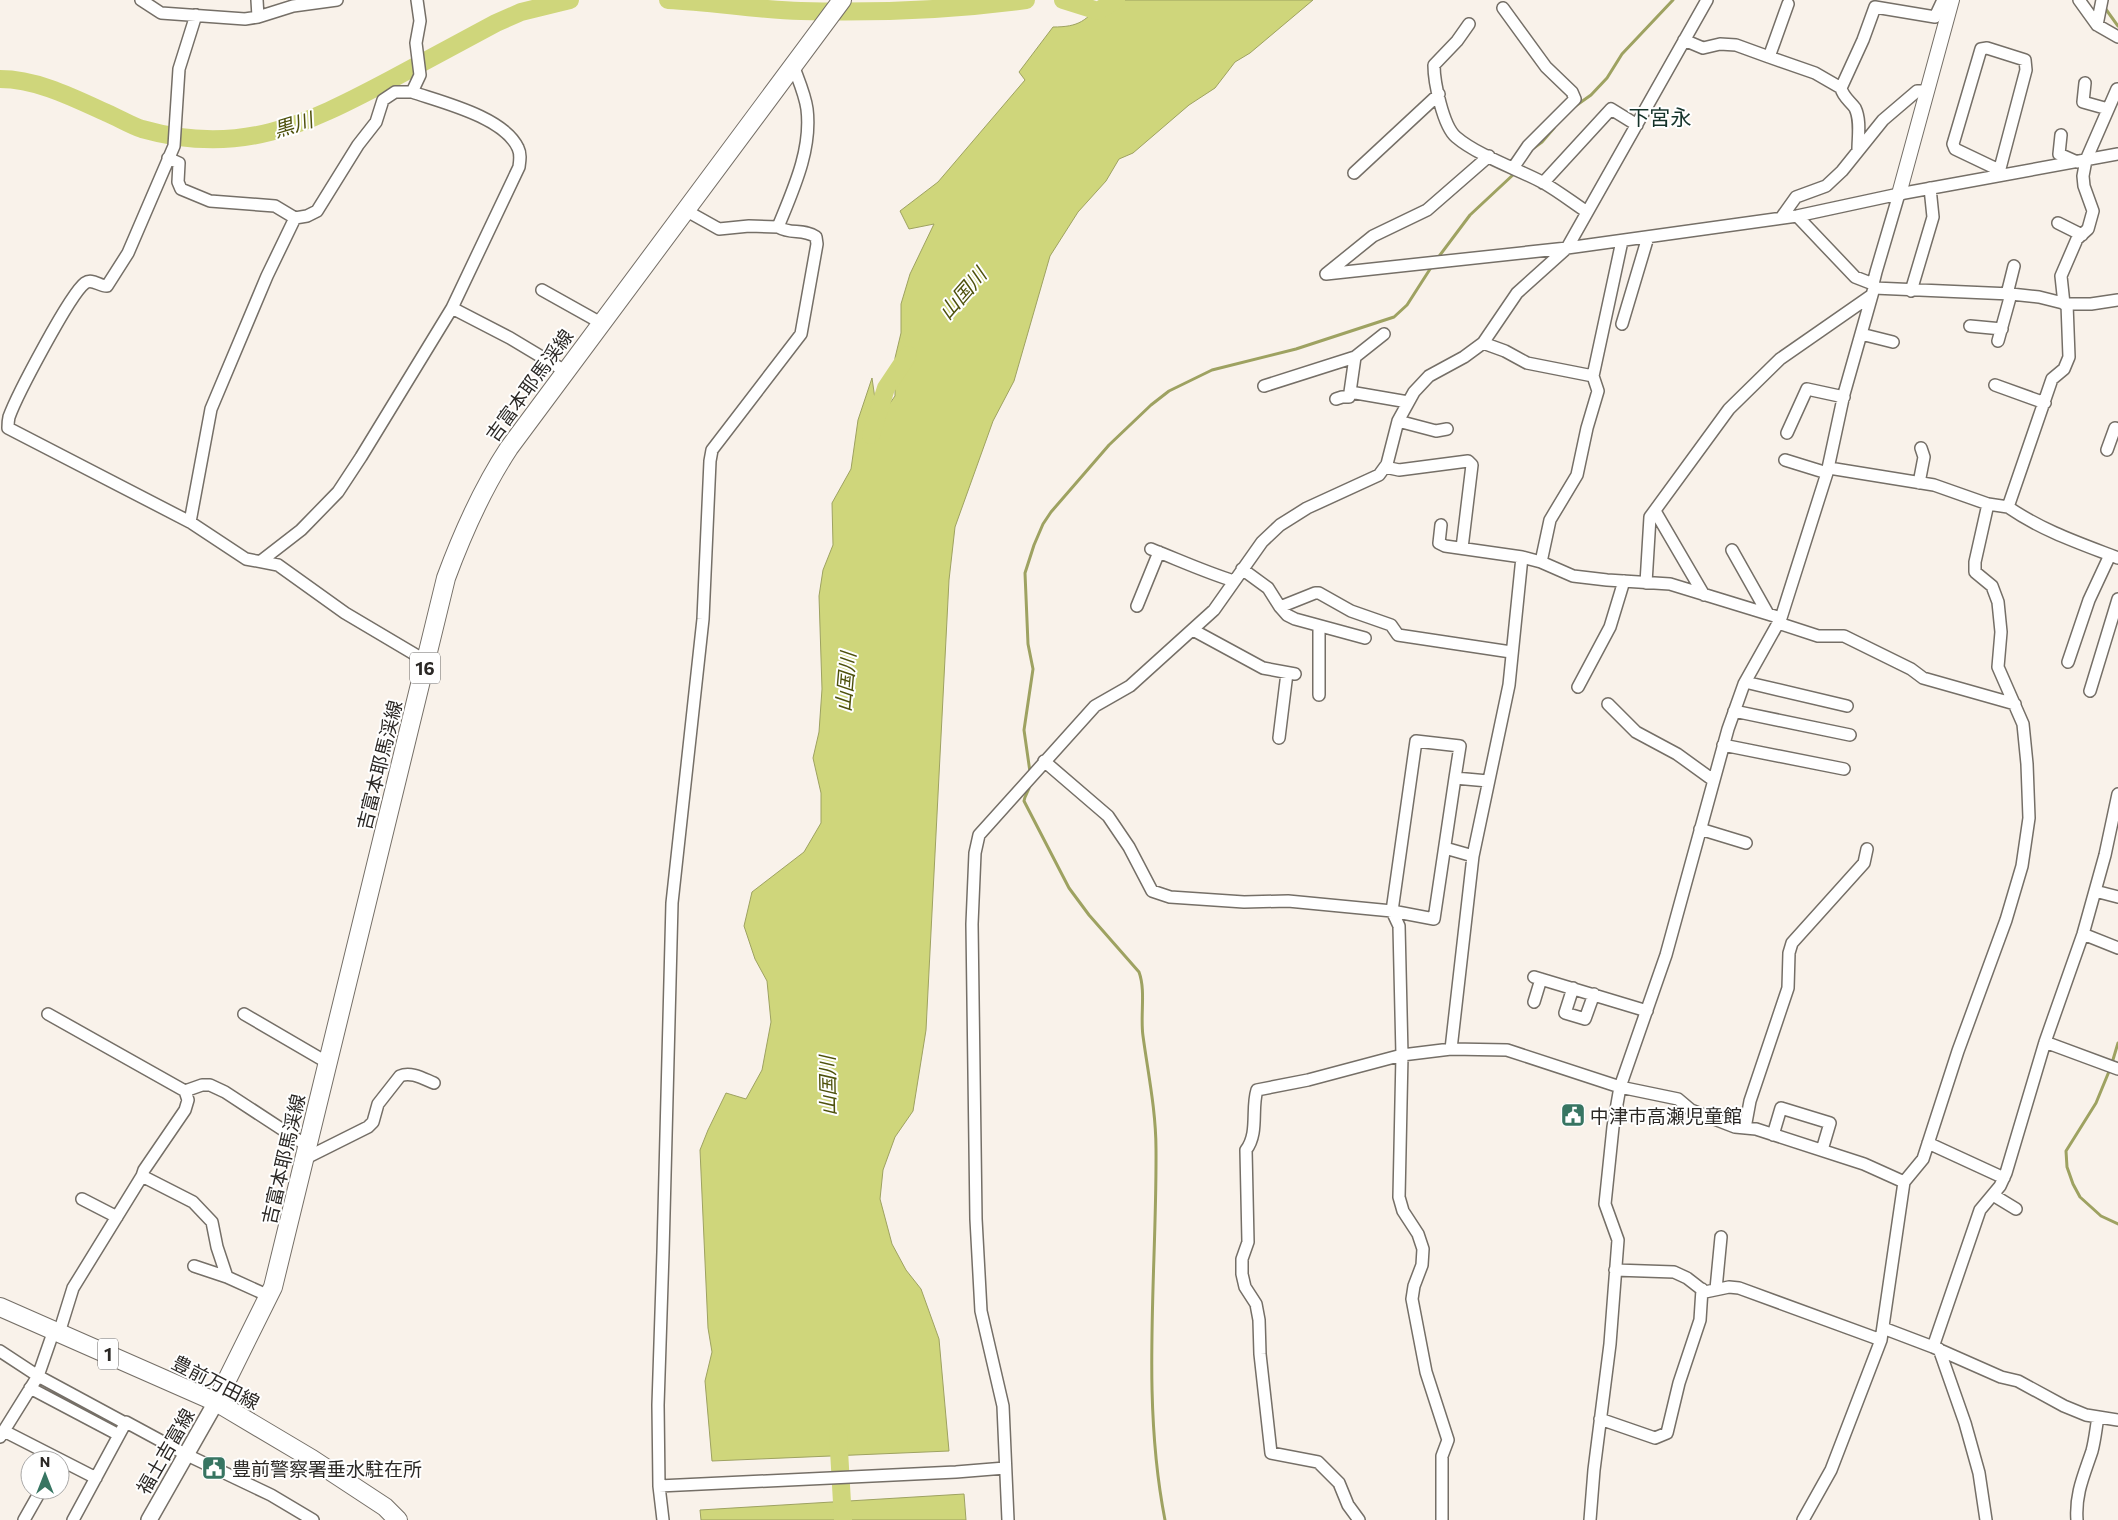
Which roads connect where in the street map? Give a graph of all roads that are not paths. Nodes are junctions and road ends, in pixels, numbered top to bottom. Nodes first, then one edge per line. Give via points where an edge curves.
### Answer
1 (141, 0) edge
2 (257, 0) edge
3 (337, 0) edge
4 (417, 0) edge
5 (842, 0) edge
6 (1707, 0) edge
7 (1943, 0) edge
8 (1952, 0) edge
9 (2079, 0) edge
10 (2102, 0) edge
11 (1877, 3) edge
12 (1788, 4) dead end
13 (1503, 8) dead end
14 (196, 15) junction
15 (258, 17) junction
16 (1469, 24) dead end
17 (2097, 25) junction
18 (2118, 37) edge
19 (1684, 40) junction
20 (1769, 57) junction
21 (793, 65) junction
22 (2085, 83) dead end
23 (1841, 88) junction
24 (2117, 89) dead end
25 (1928, 91) junction
26 (412, 92) junction
27 (1439, 94) junction
28 (2108, 109) junction
29 (1637, 125) junction
30 (2061, 135) dead end
31 (1858, 150) junction
32 (2118, 154) edge
33 (1489, 156) junction
34 (168, 158) junction
35 (2081, 161) junction
36 (1513, 168) junction
37 (1354, 173) dead end
38 (1998, 173) junction
39 (1543, 183) junction
40 (1930, 188) junction
41 (1899, 194) junction
42 (685, 210) junction
43 (1588, 212) junction
44 (1797, 216) junction
45 (295, 218) junction
46 (1781, 218) junction
47 (2058, 224) dead end
48 (778, 227) junction
49 (2082, 235) junction
50 (1648, 237) junction
51 (1622, 241) junction
52 (1567, 248) junction
53 (2014, 266) dead end
54 (1873, 289) junction
55 (542, 290) dead end
56 (1911, 291) junction
57 (2009, 294) junction
58 (2118, 300) edge
59 (2065, 304) junction
60 (452, 308) junction
61 (601, 322) junction
62 (1622, 324) dead end
63 (1970, 326) dead end
64 (2002, 329) junction
65 (1384, 334) dead end
66 (1861, 334) junction
67 (1998, 341) dead end
68 (1893, 342) dead end
69 (1483, 344) junction
70 (1355, 357) junction
71 (565, 371) junction
72 (1593, 376) junction
73 (1995, 385) dead end
74 (1264, 386) dead end
75 (1350, 392) junction
76 (1844, 398) junction
77 (1336, 399) dead end
78 (1408, 402) junction
79 (2045, 403) junction
80 (1398, 420) junction
81 (1447, 429) dead end
82 (2118, 429) edge
83 (1787, 433) dead end
84 (1921, 448) dead end
85 (2107, 450) dead end
86 (1785, 460) dead end
87 (1385, 467) junction
88 (1828, 470) junction
89 (1919, 483) junction
90 (1988, 504) junction
91 (2008, 507) junction
92 (1655, 511) junction
93 (190, 522) junction
94 (1441, 525) dead end
95 (1462, 548) junction
96 (1732, 550) dead end
97 (2114, 556) edge
98 (1522, 557) junction
99 (261, 561) junction
100 (1541, 562) junction
101 (1242, 569) junction
102 (1234, 581) junction
103 (1624, 582) junction
104 (1646, 583) junction
105 (1704, 594) junction
106 (2118, 599) edge
107 (1137, 606) dead end
108 (1280, 607) junction
109 (1768, 614) junction
110 (1780, 621) junction
111 (1319, 626) junction
112 (1193, 630) junction
113 (1365, 638) dead end
114 (1511, 652) junction
115 (426, 661) junction
116 (2068, 662) dead end
117 (1745, 682) junction
118 (1578, 687) dead end
119 (2090, 691) dead end
120 (1319, 695) dead end
121 (1608, 704) dead end
122 (2015, 704) junction
123 (1847, 706) dead end
124 (1734, 711) junction
125 (1850, 735) dead end
126 (1279, 738) dead end
127 (1723, 744) junction
128 (1044, 761) junction
129 (1844, 769) dead end
130 (1455, 778) junction
131 (1713, 780) junction
132 (1488, 781) junction
133 (2118, 794) edge
134 (2116, 818) edge
135 (1700, 829) junction
136 (1746, 844) dead end
137 (1445, 848) junction
138 (1867, 849) dead end
139 (1473, 856) junction
140 (2095, 891) junction
141 (2118, 897) edge
142 (1392, 911) junction
143 (2083, 934) junction
144 (2118, 948) edge
145 (1573, 988) junction
146 (1594, 994) junction
147 (1534, 1002) dead end
148 (1647, 1011) junction
149 (48, 1014) dead end
150 (244, 1014) dead end
151 (2045, 1042) junction
152 (1451, 1049) junction
153 (1402, 1055) junction
154 (328, 1063) junction
155 (2118, 1069) edge
156 (434, 1084) dead end
157 (1620, 1087) junction
158 (185, 1091) junction
159 (1745, 1128) junction
160 (1773, 1134) junction
161 (1928, 1143) junction
162 (1822, 1150) junction
163 (305, 1152) junction
164 (142, 1176) junction
165 (2004, 1178) junction
166 (1904, 1182) junction
167 (1993, 1194) junction
168 (82, 1199) dead end
169 (2016, 1209) dead end
170 (117, 1217) junction
171 (1721, 1237) dead end
172 (194, 1266) dead end
173 (1616, 1270) junction
174 (227, 1277) junction
175 (1702, 1289) junction
176 (1716, 1290) junction
177 (269, 1296) junction
178 (0, 1307) edge
179 (1883, 1328) junction
180 (57, 1331) junction
181 (1881, 1340) junction
182 (1936, 1348) junction
183 (0, 1351) edge
184 (38, 1376) junction
185 (30, 1388) junction
186 (216, 1402) junction
187 (2098, 1417) junction
188 (1600, 1420) junction
189 (2118, 1420) edge
190 (125, 1423) junction
191 (2, 1434) edge
192 (119, 1435) junction
193 (38, 1450) edge
194 (187, 1455) junction
195 (70, 1465) edge
196 (1005, 1468) junction
197 (96, 1478) junction
198 (665, 1486) junction
199 (35, 1500) edge
200 (153, 1519) edge
201 (24, 1520) edge
202 (73, 1520) edge
203 (313, 1520) edge
204 (398, 1520) edge
205 (663, 1520) edge
206 (1008, 1520) edge
207 (1359, 1520) edge
208 (1442, 1520) edge
209 (1590, 1520) edge
210 (1803, 1520) edge
211 (1986, 1520) edge
212 (2077, 1520) edge

1 - 14 street via 161,13
2 - 15 street
3 - 15 street via 293,6
4 - 26 street via 420,21 416,43 420,75
5 - 21 main road, 吉富本耶馬渓線 / 16
6 - 19 street
7 - 11 street via 1934,17
8 - 25 street
9 - 17 street
10 - 17 street
11 - 23 street
12 - 20 street
13 - 36 street via 1546,68 1572,92 1575,99 1528,146
14 - 15 street
14 - 34 street via 179,69 174,146
16 - 27 street via 1434,65
17 - 18 street
19 - 20 street via 1703,48 1736,45
19 - 29 street
20 - 23 street via 1814,73
21 - 42 main road, 吉富本耶馬渓線 / 16
21 - 48 street via 807,107 809,131 795,186
22 - 28 street via 2083,102
23 - 31 street via 1858,115
24 - 28 street
25 - 31 street via 1917,90 1883,120
25 - 41 street
26 - 45 street via 395,92 383,100 376,122 358,144 317,210
26 - 60 street via 496,126 515,142 520,156 516,173
27 - 33 street via 1448,126 1456,137
27 - 37 street
28 - 35 street
29 - 39 street via 1612,109
29 - 43 street
30 - 35 street via 2059,154
31 - 46 street via 1826,186 1796,197
32 - 35 street
33 - 36 street
33 - 52 street via 1427,210 1373,236 1326,274
34 - 45 street via 179,163 181,189 210,201 275,206
34 - 93 street via 128,253 107,286 90,281 79,290 25,384 8,419 8,428
35 - 38 street
35 - 49 street via 2084,186 2093,210 2088,229
36 - 39 street
38 - 38 street via 2026,70 2025,60 1987,48 1981,49 1953,144 1955,149
38 - 40 street
39 - 43 street
40 - 41 street
40 - 56 street via 1933,217
41 - 44 street
41 - 54 street
42 - 48 street via 719,229
42 - 61 main road, 吉富本耶馬渓線 / 16
43 - 52 street
44 - 46 street
44 - 54 street via 1855,277
45 - 93 street via 211,409
46 - 50 street
47 - 49 street
48 - 198 street via 787,232 806,231 816,237 801,334 712,450 710,461 703,619 672,903 658,1405
49 - 59 street via 2077,239 2061,276
50 - 51 street
50 - 62 street
51 - 52 street
51 - 72 street
52 - 69 street via 1517,293
53 - 57 street
54 - 56 street
54 - 66 street
54 - 92 street via 1780,359 1729,409
55 - 61 street
56 - 57 street
57 - 59 street
57 - 64 street
58 - 59 street
59 - 79 street via 2069,357 2064,369 2052,379
60 - 71 street
60 - 99 street via 338,492 301,530
61 - 71 main road, 吉富本耶馬渓線 / 16
63 - 64 street
64 - 67 street
65 - 70 street
66 - 68 street
66 - 76 street
69 - 72 street via 1527,363
69 - 78 street via 1429,376
70 - 74 street
70 - 75 street
71 - 115 main road, 吉富本耶馬渓線 / 16 via 508,448 478,500 446,578
72 - 100 street via 1598,391 1577,475 1550,520
73 - 79 street
75 - 77 street via 1349,397
75 - 78 street
76 - 83 street via 1807,389
76 - 88 street
78 - 80 street
79 - 91 street
80 - 81 street via 1436,431
80 - 87 street
82 - 85 street via 2115,428
84 - 89 street via 1924,457
86 - 88 street
87 - 95 street via 1399,470 1468,461 1472,465
87 - 101 street via 1379,475 1307,508 1280,525 1262,542
88 - 89 street
88 - 110 street
89 - 90 street
90 - 91 street
90 - 122 street via 1975,572 1992,586 1998,602 2001,632 1998,667
91 - 97 street via 2032,523
92 - 104 street via 1650,518
92 - 105 street
93 - 99 street via 246,559
94 - 95 street via 1439,544
95 - 98 street
96 - 109 street
97 - 116 street via 2088,600
98 - 100 street
98 - 114 street
99 - 115 street via 278,564 345,613
100 - 103 street via 1573,576
101 - 102 street
101 - 108 street via 1268,588
102 - 107 street via 1203,572 1155,550
102 - 112 street via 1214,610
103 - 104 street
103 - 118 street via 1610,627
104 - 105 street via 1670,584
105 - 109 street
106 - 119 street
108 - 111 street via 1295,619
108 - 114 street via 1319,593 1350,611 1392,625 1398,635
109 - 110 street
110 - 117 street
110 - 122 street via 1818,636 1844,636 1923,678
111 - 113 street
111 - 120 street
112 - 126 street via 1263,668 1291,674
112 - 128 street via 1130,686 1095,706
114 - 132 street via 1508,685
115 - 154 main road, 吉富本耶馬渓線 / 16
117 - 123 street
117 - 124 street
121 - 131 street via 1636,732 1677,754
122 - 161 street via 2023,724 2027,764 2029,818 2022,866
124 - 125 street
124 - 127 street
127 - 129 street
127 - 131 street
128 - 142 street via 1108,816 1152,891 1170,897 1288,901
128 - 196 street via 978,835 975,853 972,934 976,1219 981,1311 1003,1406
130 - 132 street
130 - 137 street
130 - 142 street via 1460,746 1416,740
131 - 135 street
132 - 139 street
133 - 134 street
134 - 140 street
135 - 136 street
135 - 148 street via 1666,955
137 - 139 street
137 - 142 street via 1434,919
138 - 159 street via 1864,863 1792,943 1788,988 1750,1100
139 - 152 street
140 - 141 street
140 - 143 street
142 - 153 street via 1399,926
143 - 144 street
143 - 151 street
145 - 146 street
145 - 146 street via 1565,1013 1585,1019
145 - 147 street via 1537,978
146 - 148 street
148 - 157 street
149 - 158 street
150 - 154 street
151 - 155 street
151 - 165 street
152 - 153 street
152 - 157 street via 1507,1050
153 - 207 street via 1257,1090 1253,1142 1246,1150 1248,1242 1242,1259 1242,1274 1244,1287 1256,1304 1259,1320 1271,1453 1318,1462 1339,1483 1348,1506
153 - 208 street via 1399,1197 1402,1211 1418,1234 1423,1249 1412,1299 1426,1372 1448,1440 1442,1456
154 - 163 main road, 吉富本耶馬渓線 / 16
156 - 163 street via 413,1075 400,1076 378,1104 373,1122 368,1127
157 - 159 street via 1678,1099 1691,1110
157 - 173 street via 1605,1204 1618,1240
158 - 163 street via 210,1085 225,1092
158 - 164 street via 188,1100 185,1110
159 - 160 street
160 - 162 street
160 - 162 street via 1781,1108 1830,1123
161 - 165 street
161 - 166 street via 1923,1159
162 - 166 street
163 - 177 main road, 吉富本耶馬渓線 / 16
164 - 170 street
164 - 174 street via 192,1202 212,1222
165 - 167 street
166 - 179 street
167 - 169 street
167 - 182 street via 1980,1210
168 - 170 street
170 - 180 street via 73,1288
171 - 176 street
172 - 174 street
173 - 175 street via 1674,1272
173 - 188 street
174 - 177 street
175 - 176 street via 1705,1292
175 - 188 street via 1700,1320 1667,1433 1655,1438
176 - 181 street via 1740,1288
177 - 186 main road, 吉富本耶馬渓線 / 16
178 - 180 main road, 豊前万田線 / 1
179 - 181 street
179 - 182 street
180 - 184 street
180 - 186 main road, 豊前万田線 / 1
181 - 210 street via 1831,1470
182 - 187 street via 2001,1377 2018,1381 2064,1406
182 - 211 street via 1965,1423 1979,1473
183 - 184 street
184 - 185 street
184 - 190 street
185 - 191 street
185 - 192 street
186 - 194 main road, 福土吉富線
186 - 204 main road, 豊前万田線 / 1 via 312,1459
187 - 189 street
187 - 212 street via 2092,1452 2084,1468 2076,1508
188 - 209 street
190 - 192 street
190 - 194 street
191 - 193 street
192 - 197 street
194 - 200 main road, 福土吉富線
194 - 203 street via 271,1495
195 - 197 street
196 - 198 street
196 - 206 street
197 - 202 street
198 - 205 street
199 - 201 street

